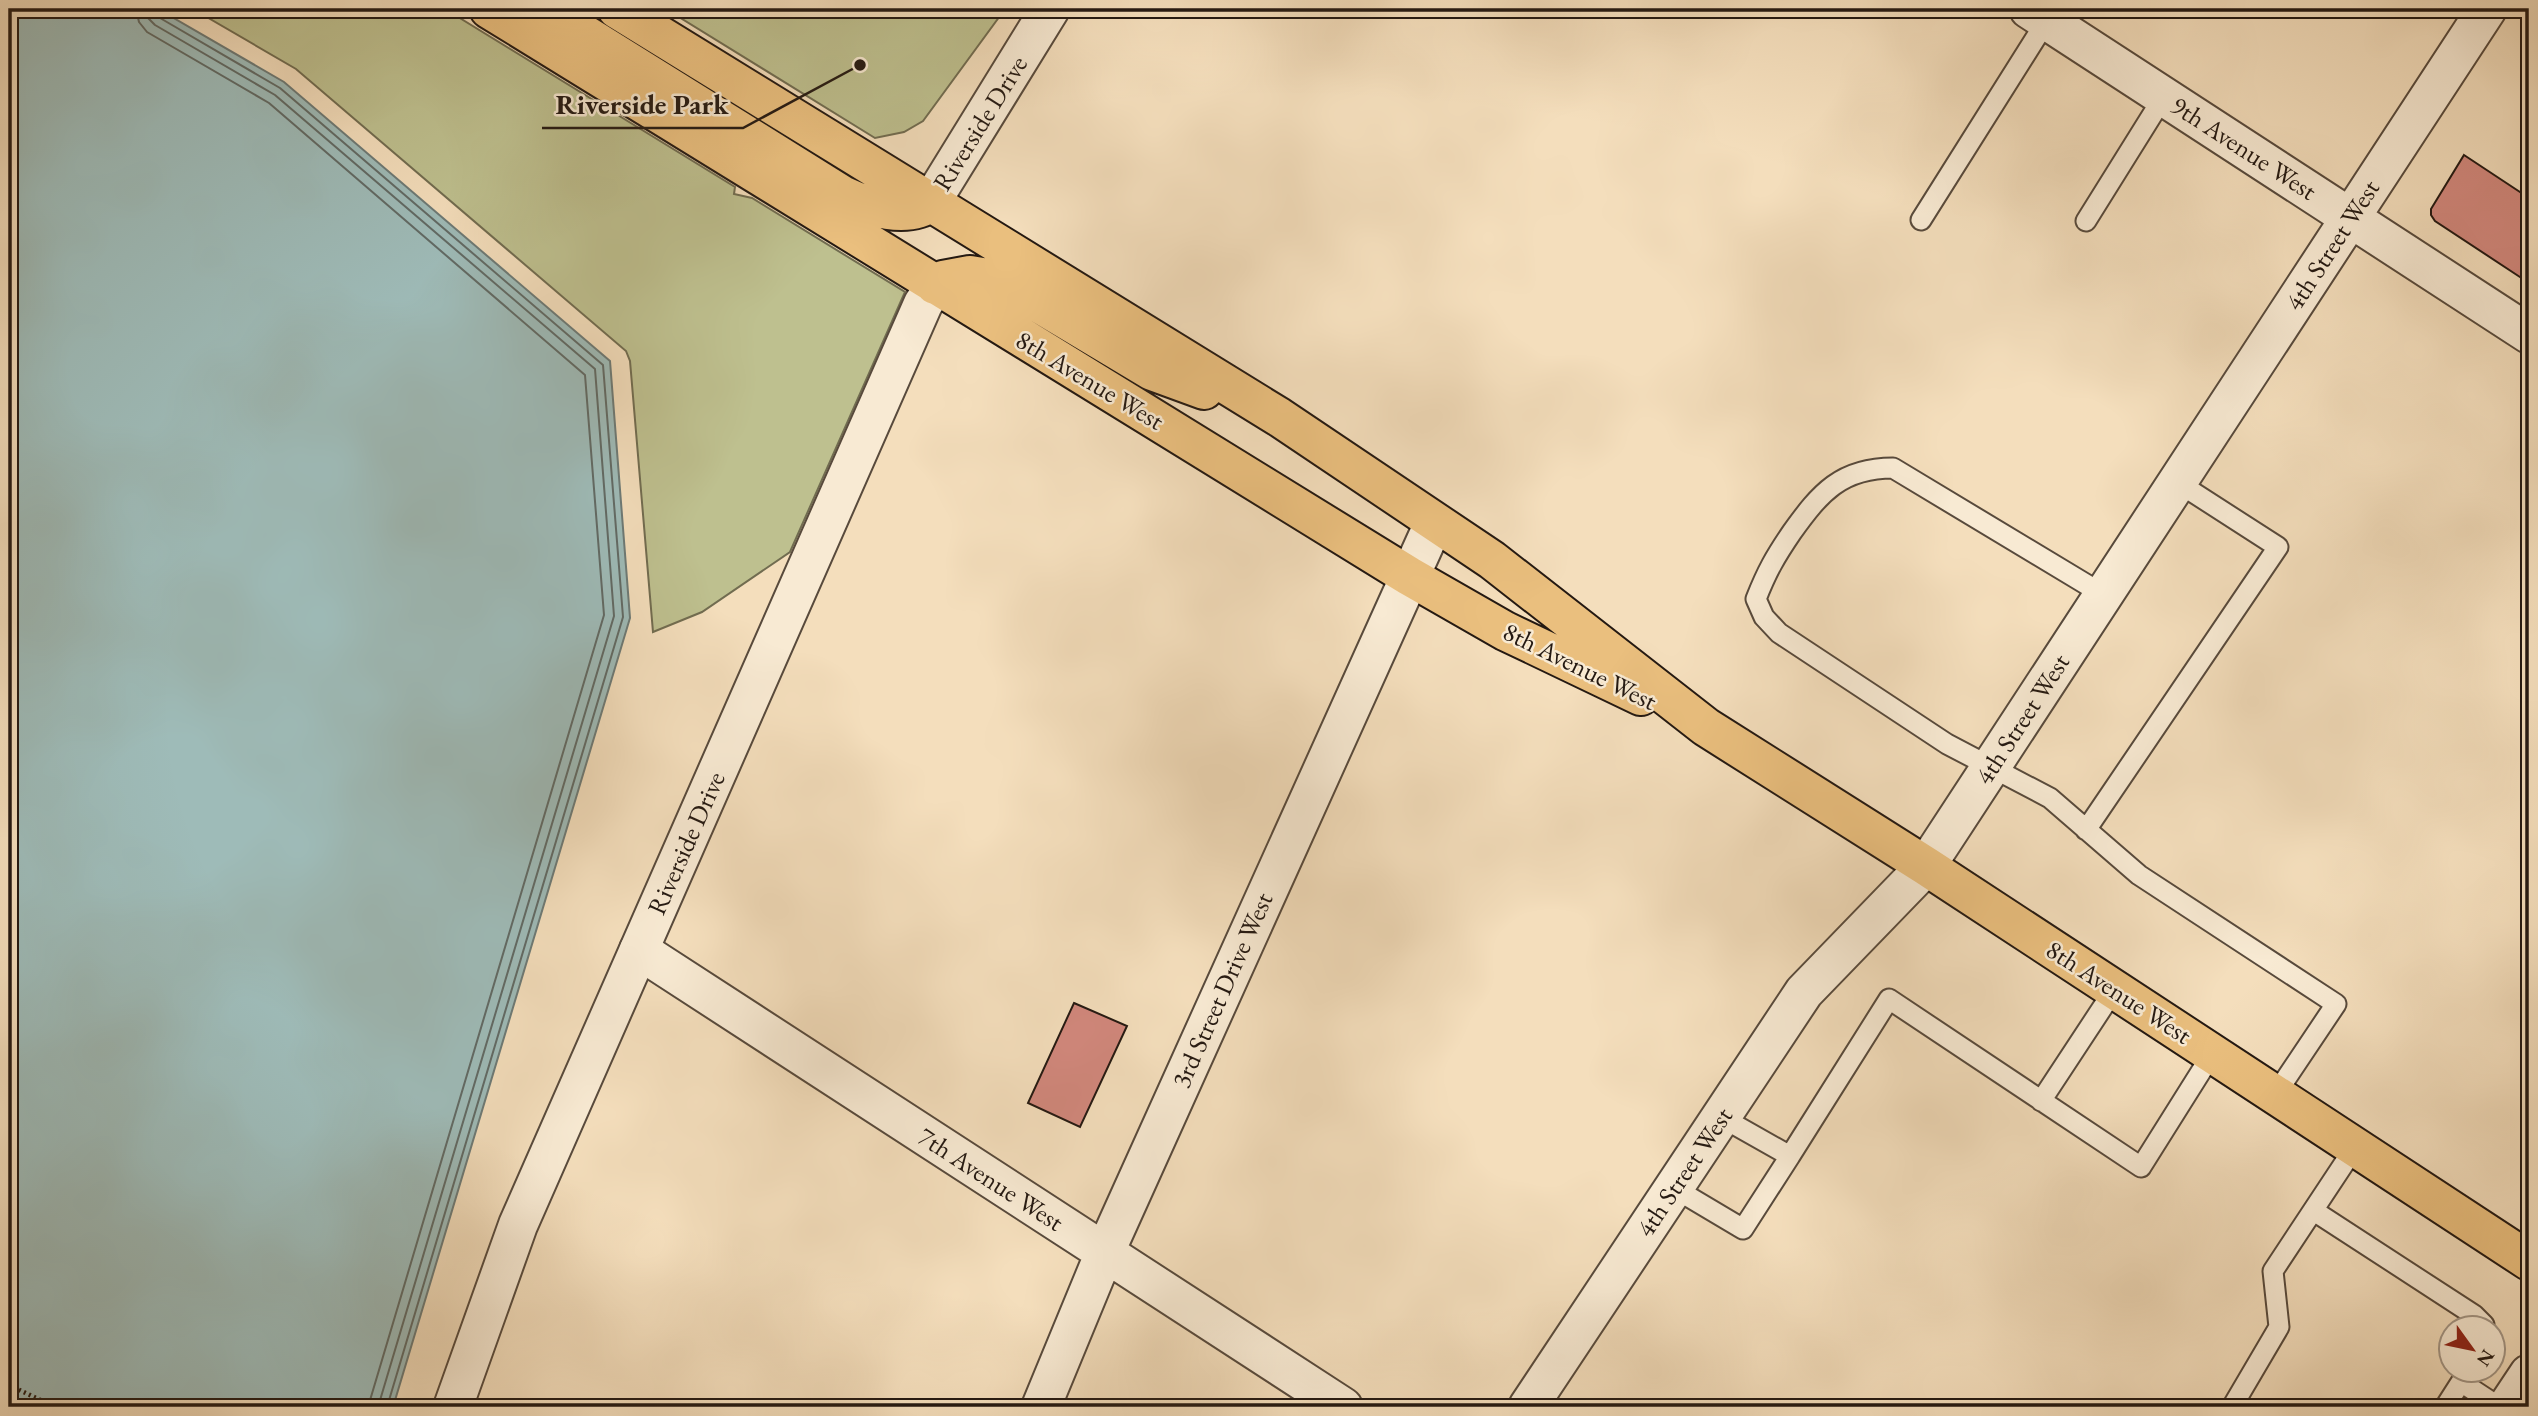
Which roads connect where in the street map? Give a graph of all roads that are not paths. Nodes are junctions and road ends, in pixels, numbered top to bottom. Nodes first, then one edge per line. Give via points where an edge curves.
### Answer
1 (489, 9) edge
2 (544, 9) edge
3 (617, 9) edge
4 (1050, 9) edge
5 (2487, 9) edge
6 (2038, 15) edge
7 (2164, 96) junction
8 (931, 202) junction
9 (2350, 217) junction
10 (1921, 220) dead end
11 (2086, 221) dead end
12 (935, 285) junction
13 (2529, 334) edge
14 (1279, 417) junction
15 (2177, 482) junction
16 (1434, 523) junction
17 (1409, 576) junction
18 (2104, 595) junction
19 (1706, 727) junction
20 (1990, 767) junction
21 (2086, 830) junction
22 (1926, 866) junction
23 (639, 950) junction
24 (2114, 990) junction
25 (2213, 1054) junction
26 (2275, 1095) junction
27 (2042, 1101) junction
28 (1721, 1117) junction
29 (2355, 1147) junction
30 (1790, 1156) junction
31 (1674, 1188) junction
32 (2314, 1211) junction
33 (1105, 1252) junction
34 (2529, 1261) edge
35 (2472, 1314) edge
36 (2529, 1374) edge
37 (2460, 1384) edge
38 (2474, 1384) edge
39 (453, 1407) edge
40 (1041, 1407) edge
41 (1343, 1407) edge
42 (1528, 1407) edge
43 (2232, 1407) edge
44 (2445, 1407) edge
45 (2499, 1407) edge
46 (2507, 1407) edge

1 - 12 main road, 8th Avenue West
2 - 8 main road via 844,196 891,209 919,208
3 - 8 main road, 8th Avenue West
4 - 8 street, Riverside Drive
5 - 9 street, 4th Street West
6 - 7 street, 9th Avenue West
6 - 10 lane
7 - 9 street, 9th Avenue West
7 - 11 lane
8 - 14 main road, 8th Avenue West
9 - 13 street, 9th Avenue West
9 - 15 street, 4th Street West
12 - 14 main road via 970,275 1000,280 1152,372
12 - 17 main road, 8th Avenue West
12 - 23 street, Riverside Drive
14 - 16 main road, 8th Avenue West
15 - 18 street, 4th Street West
15 - 21 lane via 2278,547
16 - 17 street, 3rd Street Drive West
16 - 19 main road, 8th Avenue West via 1492,560
17 - 19 main road, 8th Avenue West via 1504,631
17 - 33 street, 3rd Street Drive West
18 - 20 street, 4th Street West
18 - 20 lane via 1893,468 1872,468 1849,476 1816,498 1768,567 1756,599 1779,633 1947,744
19 - 22 main road, 8th Avenue West
20 - 21 lane via 2050,798
20 - 22 street, 4th Street West
21 - 26 lane via 2139,876 2336,1004
22 - 24 main road, 8th Avenue West
22 - 28 street, 4th Street West via 1804,992
23 - 33 street, 7th Avenue West
23 - 39 street, Riverside Drive via 518,1225
24 - 25 main road, 8th Avenue West
24 - 27 lane
25 - 26 main road, 8th Avenue West
25 - 27 lane via 2141,1167
26 - 29 main road, 8th Avenue West
27 - 30 lane via 1889,999
28 - 30 lane
28 - 31 street, 4th Street West
29 - 32 lane
29 - 34 main road, 8th Avenue West
30 - 31 lane via 1743,1229
31 - 42 street, 4th Street West
32 - 35 lane
32 - 43 lane via 2273,1271 2279,1327
33 - 40 street, 3rd Street Drive West
33 - 41 street, 7th Avenue West
36 - 46 street
37 - 44 lane
38 - 45 lane

